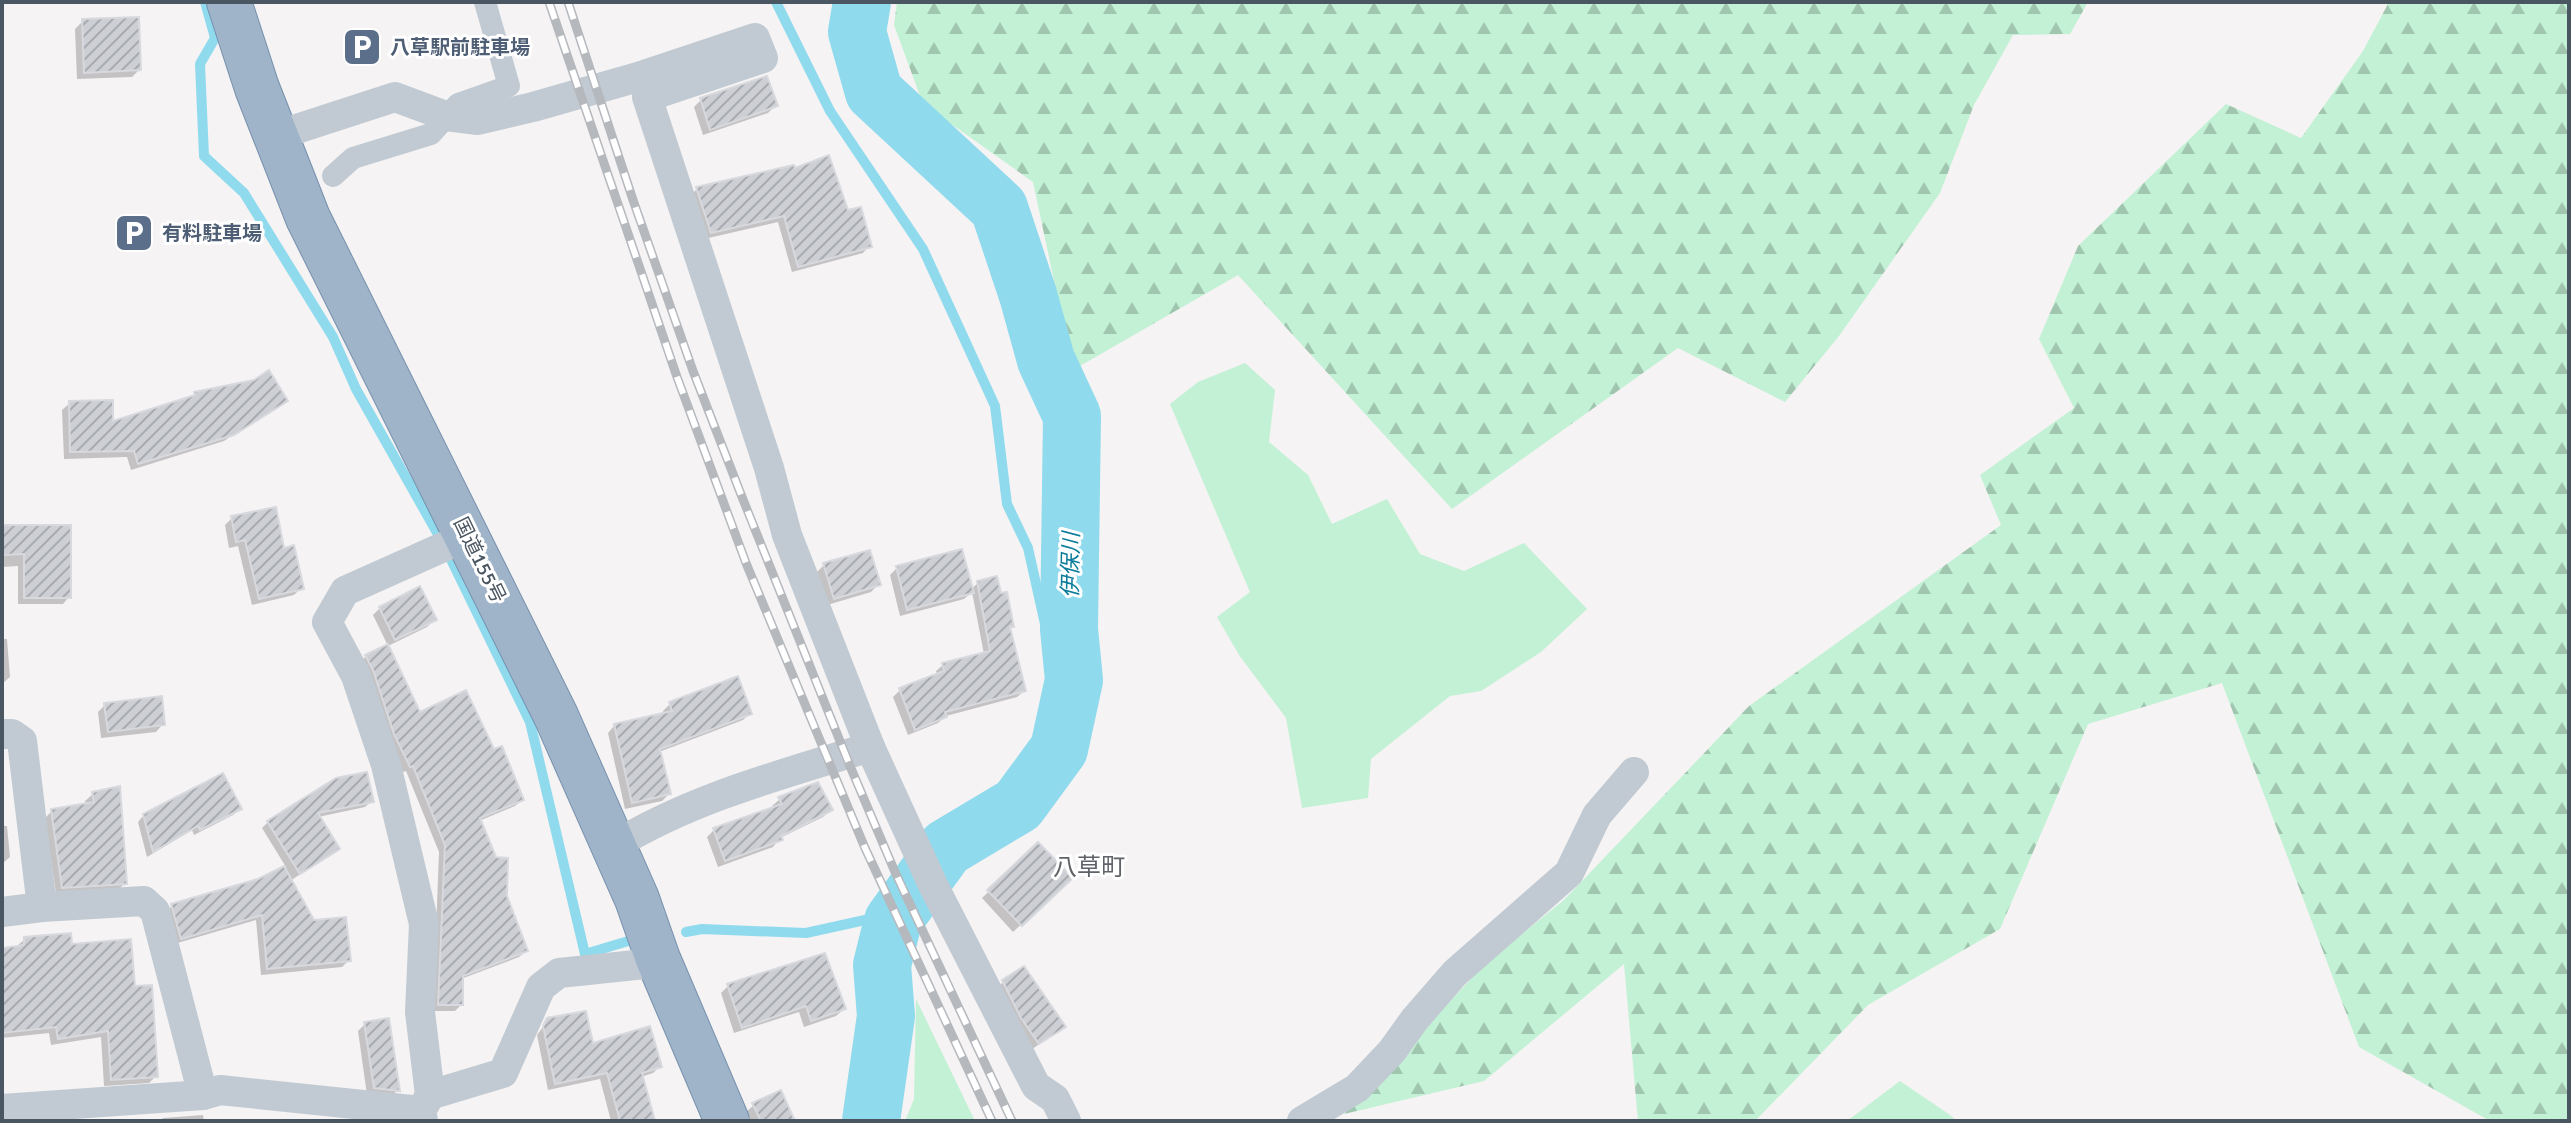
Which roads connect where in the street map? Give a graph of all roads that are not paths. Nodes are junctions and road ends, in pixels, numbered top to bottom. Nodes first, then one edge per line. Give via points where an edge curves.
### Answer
1 (229, 2) edge
2 (485, 2) edge
3 (446, 116) junction
4 (275, 136) junction
5 (333, 176) dead end
6 (449, 545) junction
7 (2, 734) edge
8 (870, 747) junction
9 (1634, 772) dead end
10 (614, 846) junction
11 (42, 907) junction
12 (2, 912) edge
13 (658, 959) junction
14 (203, 1095) junction
15 (2, 1109) edge
16 (424, 1109) edge
17 (727, 1121) edge
18 (1066, 1121) edge
19 (1302, 1121) edge

1 - 4 highway, 国道155号
2 - 3 street via 509,86 458,104
3 - 4 street via 395,97
3 - 5 street via 431,134 353,158
3 - 8 street via 478,120 533,107 755,38 763,58 647,97 787,535
4 - 6 highway, 国道155号
6 - 10 highway, 国道155号 via 556,716
6 - 16 street via 345,591 327,622 356,676 386,765 424,924
7 - 11 street via 22,741
8 - 10 street via 720,795
8 - 18 street via 933,885 1036,1086 1055,1099
9 - 19 street via 1597,815 1569,873 1455,973 1357,1088
10 - 13 highway, 国道155号
11 - 12 street
11 - 14 street via 144,901 155,911
13 - 16 street via 559,973 541,987 503,1073
13 - 17 highway, 国道155号
14 - 15 street
14 - 16 street via 220,1090

